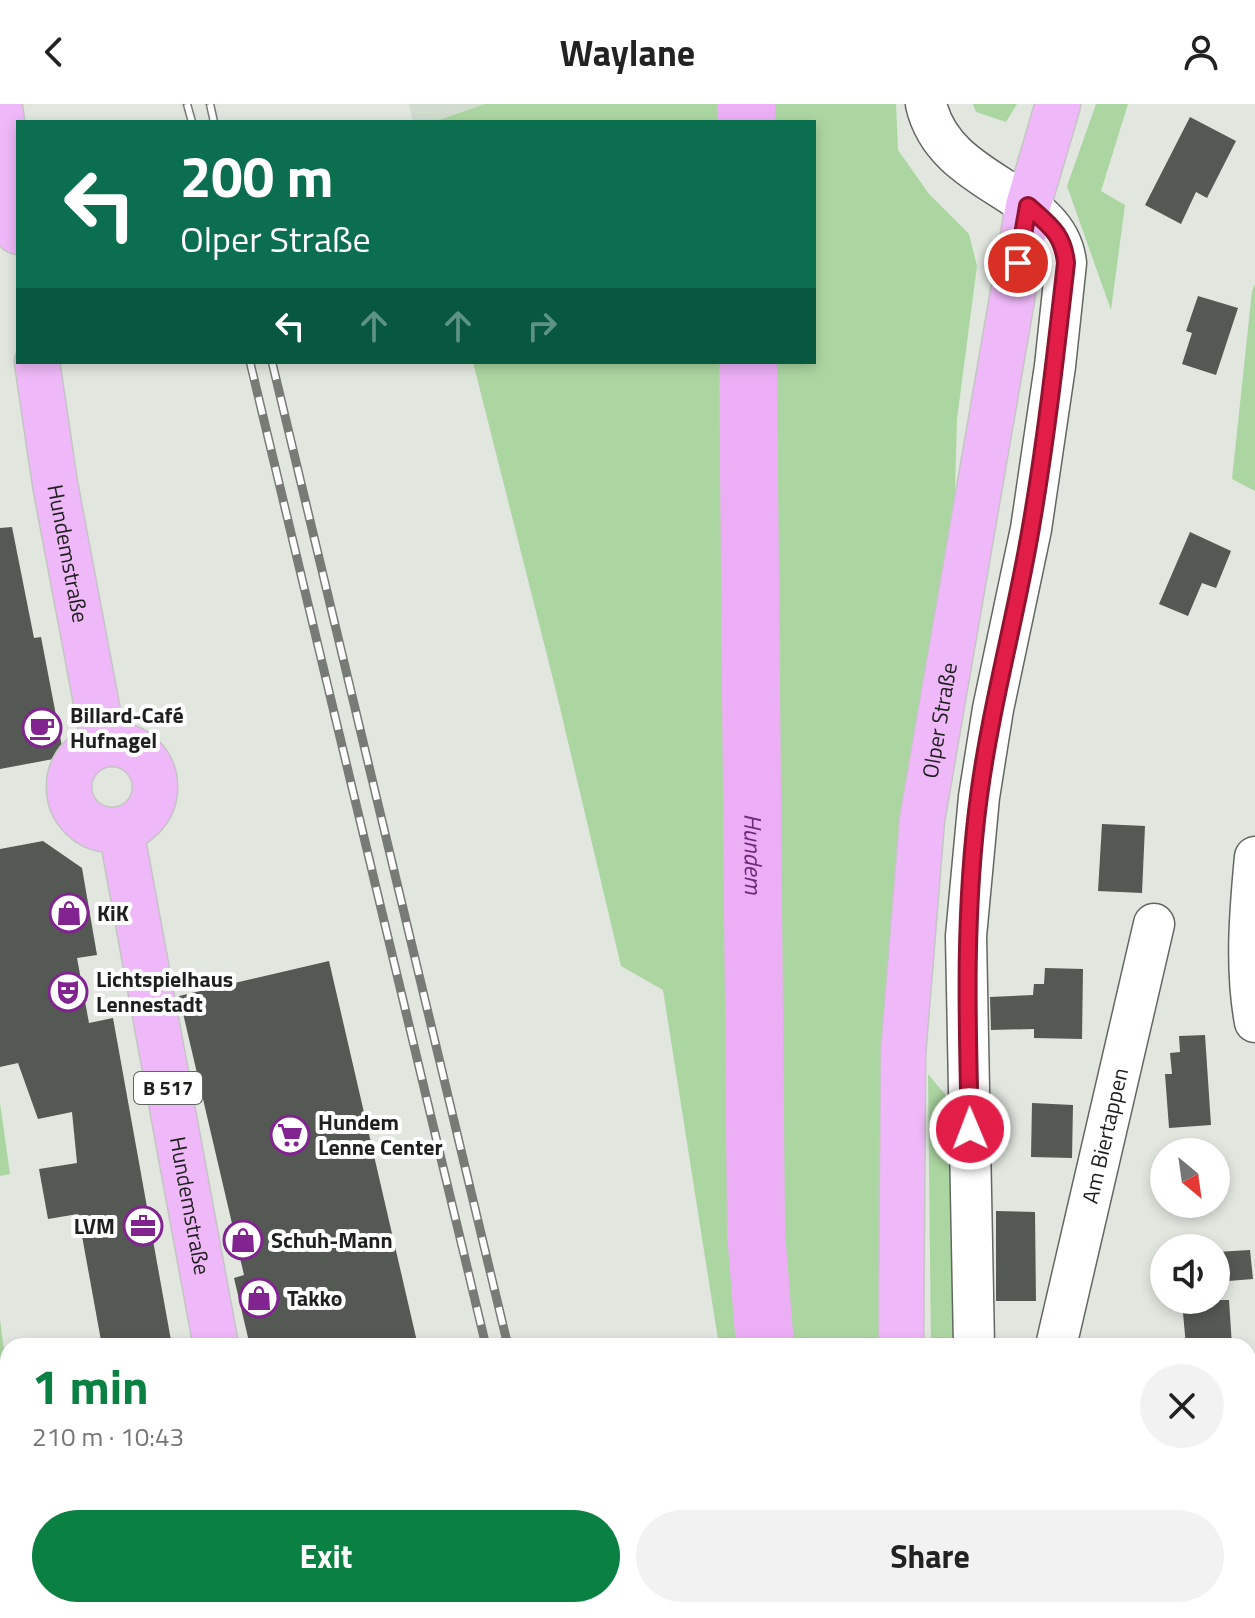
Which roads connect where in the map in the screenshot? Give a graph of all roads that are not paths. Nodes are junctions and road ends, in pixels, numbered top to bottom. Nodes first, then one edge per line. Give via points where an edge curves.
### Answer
1 (926, 104) edge
2 (1058, 104) edge
3 (0, 108) edge
4 (1028, 206) junction
5 (16, 218) edge
6 (37, 364) edge
7 (104, 744) junction
8 (121, 830) junction
9 (1255, 857) edge
10 (1154, 924) dead end
11 (1255, 1022) edge
12 (215, 1338) edge
13 (901, 1338) edge
14 (974, 1338) edge
15 (1058, 1338) edge

1 - 4 street via 938,136 956,157
2 - 4 main road, Olper Straße
3 - 5 main road
4 - 13 main road, Olper Straße via 922,820 903,1054
4 - 14 street via 1059,234 1066,263 1031,529 979,797 966,936
6 - 7 main road, Hundemstraße
7 - 8 main road via 131,747 151,765 155,779 156,792 144,817
7 - 8 main road via 91,749 73,768 69,795 82,819
8 - 12 main road, Hundemstraße / B 517
9 - 11 street via 1250,907
10 - 15 street, Am Biertappen

